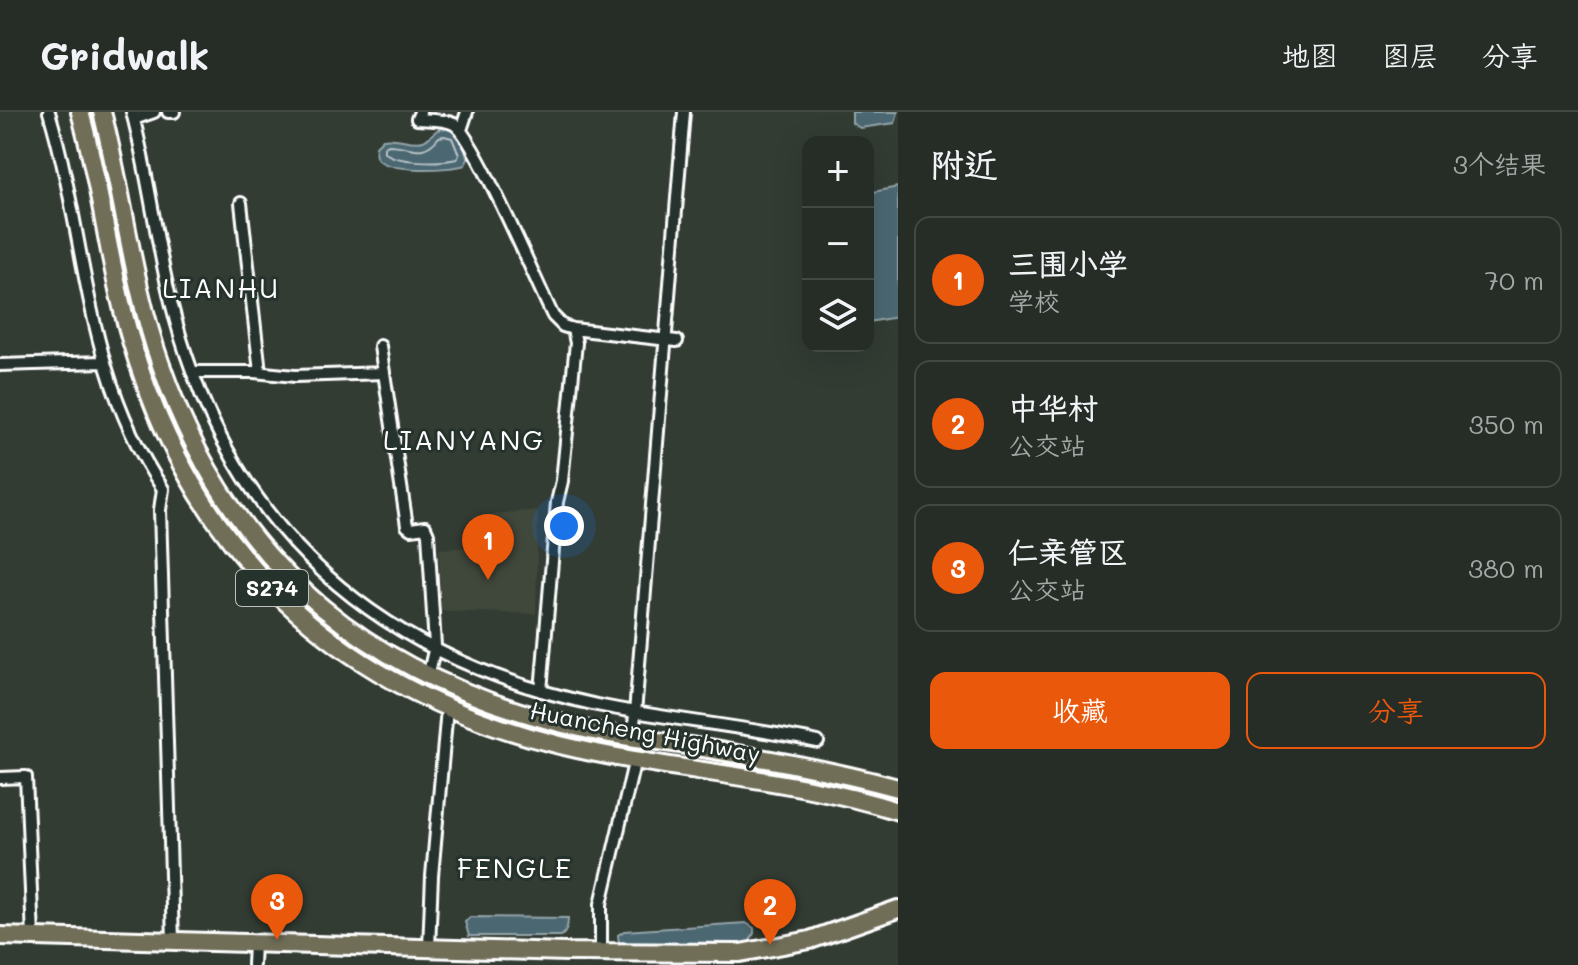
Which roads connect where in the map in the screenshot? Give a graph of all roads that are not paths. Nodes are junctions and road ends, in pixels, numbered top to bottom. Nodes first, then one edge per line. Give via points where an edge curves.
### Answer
1 (49, 112) edge
2 (80, 112) edge
3 (102, 112) edge
4 (151, 112) edge
5 (420, 112) edge
6 (467, 112) edge
7 (684, 112) edge
8 (133, 116) edge
9 (461, 130) junction
10 (241, 203) dead end
11 (573, 329) junction
12 (665, 339) junction
13 (677, 341) dead end
14 (380, 346) dead end
15 (103, 362) junction
16 (0, 365) edge
17 (192, 372) junction
18 (260, 372) junction
19 (384, 373) junction
20 (434, 650) junction
21 (428, 677) junction
22 (541, 691) junction
23 (447, 709) junction
24 (635, 712) junction
25 (633, 738) junction
26 (818, 742) dead end
27 (750, 757) junction
28 (635, 759) junction
29 (747, 777) junction
30 (0, 778) edge
31 (898, 788) edge
32 (898, 811) edge
33 (898, 909) edge
34 (0, 936) edge
35 (33, 937) junction
36 (173, 941) junction
37 (254, 943) junction
38 (429, 947) junction
39 (601, 952) junction
40 (253, 965) edge

1 - 15 street
2 - 23 main road, Huancheng Highway / S274 via 130,339 164,432 197,493 241,554 310,624 376,672
3 - 21 main road, Huancheng Highway / S274 via 150,333 183,423 209,473 257,541 307,594 358,635
4 - 8 street
5 - 9 street via 417,119 449,122
6 - 9 street
7 - 12 street
8 - 17 street via 162,264
9 - 11 street via 553,316
10 - 18 street
11 - 12 street
11 - 22 street via 576,343
12 - 13 street
12 - 24 street
14 - 19 street
15 - 16 street
15 - 36 street via 130,435 163,489
17 - 18 street
17 - 20 street via 227,450 286,533 360,604
18 - 19 street
19 - 20 street via 407,526 425,527 428,534
20 - 21 street
20 - 22 street
21 - 25 main road, Huancheng Highway / S274 via 509,709
22 - 24 street
23 - 28 main road, Huancheng Highway / S274 via 530,737
23 - 38 street
24 - 25 street
24 - 26 street
25 - 27 main road, Huancheng Highway / S274
27 - 29 main road
27 - 31 main road, Huancheng Highway / S274
28 - 29 main road, Huancheng Highway / S274
28 - 39 street via 601,904
29 - 32 main road, Huancheng Highway / S274
30 - 35 street via 26,777
33 - 39 main road via 810,940 761,950
34 - 35 main road
35 - 36 main road
36 - 37 main road
37 - 38 main road
37 - 40 street
38 - 39 main road

